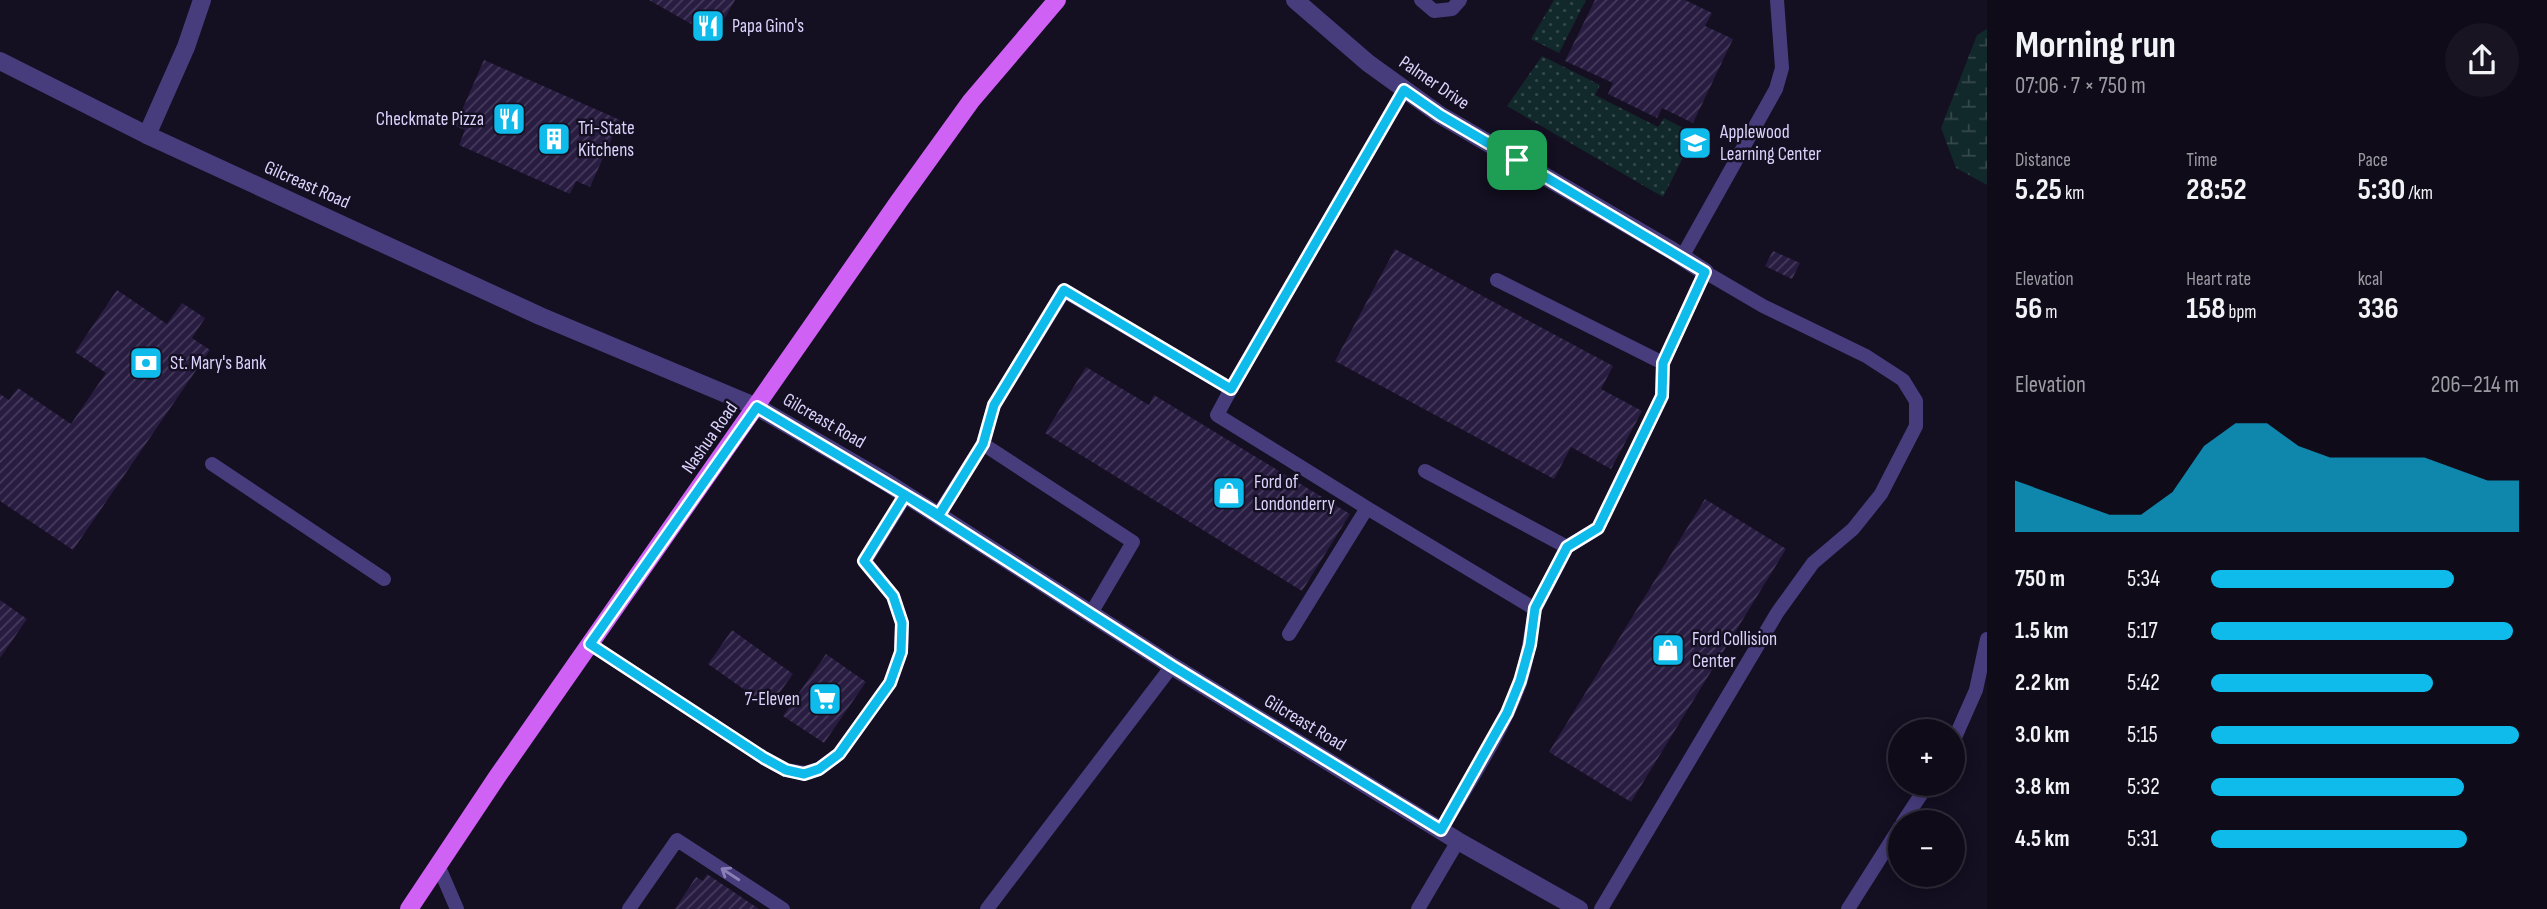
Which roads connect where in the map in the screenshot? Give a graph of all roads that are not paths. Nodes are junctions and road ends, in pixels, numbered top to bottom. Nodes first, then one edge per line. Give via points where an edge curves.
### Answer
1 (202, 0) edge
2 (1058, 0) edge
3 (1295, 0) edge
4 (1421, 0) edge
5 (1460, 0) edge
6 (1777, 0) edge
7 (0, 61) edge
8 (1404, 90) junction
9 (147, 135) junction
10 (1682, 257) junction
11 (1705, 272) junction
12 (1497, 280) dead end
13 (1663, 363) junction
14 (1231, 389) junction
15 (757, 407) junction
16 (983, 444) junction
17 (212, 464) dead end
18 (1425, 471) dead end
19 (905, 495) junction
20 (1367, 508) junction
21 (939, 515) junction
22 (1567, 547) junction
23 (384, 579) dead end
24 (1535, 608) junction
25 (1090, 615) junction
26 (1289, 634) dead end
27 (1987, 639) edge
28 (590, 644) junction
29 (1172, 666) junction
30 (1963, 719) edge
31 (1441, 830) junction
32 (1458, 841) junction
33 (1888, 846) edge
34 (438, 865) junction
35 (409, 909) edge
36 (457, 909) edge
37 (629, 909) edge
38 (783, 909) edge
39 (987, 909) edge
40 (1418, 909) edge
41 (1579, 909) edge
42 (1601, 909) edge
43 (1848, 909) edge

1 - 9 street
2 - 15 main road, Nashua Road via 971,101
3 - 8 street, Palmer Drive
4 - 5 lane via 1434,11 1452,9
6 - 10 lane via 1782,68 1776,89
7 - 9 street, Gilcreast Road
8 - 10 street, Palmer Drive
8 - 14 lane
9 - 15 street, Gilcreast Road via 540,316
10 - 11 street, Palmer Drive
11 - 13 lane
11 - 42 lane via 1903,380 1916,401 1916,426 1881,494 1853,529 1813,563 1777,613
12 - 13 lane
13 - 22 lane via 1662,396 1598,528
14 - 16 lane via 1064,290 994,405
14 - 20 lane via 1217,415
15 - 19 street, Gilcreast Road
15 - 28 main road, Nashua Road
16 - 21 lane
16 - 25 lane via 1133,542
17 - 23 lane
18 - 22 lane
19 - 21 street, Gilcreast Road
19 - 28 lane via 864,561 893,596 902,623 901,652 890,683 839,754 819,769 804,774 764,758
20 - 24 lane
20 - 26 lane
21 - 25 street, Gilcreast Road
22 - 24 lane
24 - 31 lane via 1524,669 1507,713
25 - 29 street, Gilcreast Road
27 - 30 lane via 1976,690
28 - 34 main road, Nashua Road
29 - 31 street, Gilcreast Road
29 - 39 lane
31 - 32 street, Gilcreast Road
32 - 40 lane
32 - 41 street, Gilcreast Road
33 - 43 lane
34 - 35 main road, Nashua Road
34 - 36 lane
38 -> 37 lane via 677,840

